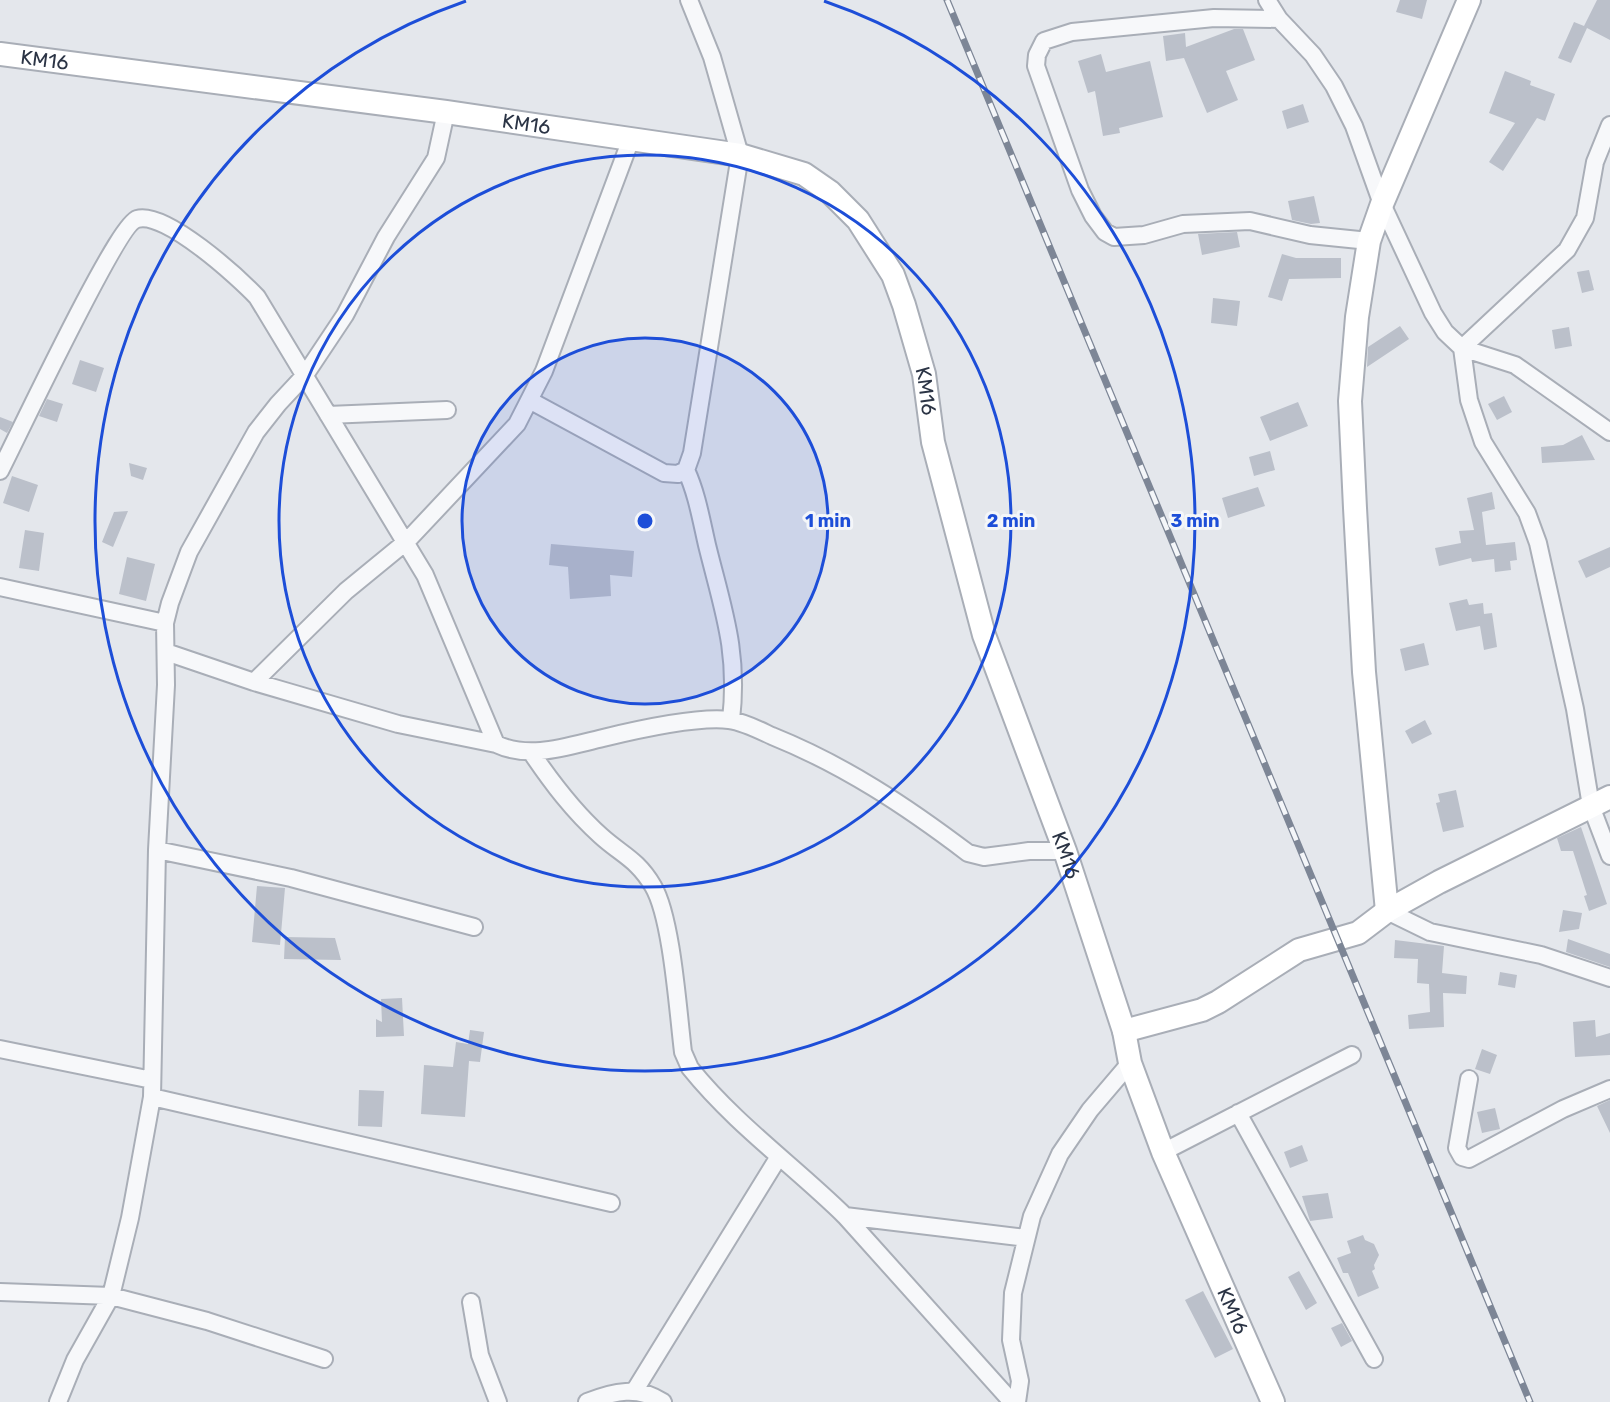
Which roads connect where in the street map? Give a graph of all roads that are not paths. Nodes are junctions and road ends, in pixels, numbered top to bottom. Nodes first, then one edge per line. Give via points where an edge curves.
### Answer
1 (689, 0) edge
2 (1267, 0) edge
3 (1469, 0) edge
4 (1279, 19) junction
5 (0, 54) edge
6 (446, 112) junction
7 (1610, 125) edge
8 (631, 139) junction
9 (740, 155) junction
10 (1382, 204) junction
11 (1369, 241) junction
12 (1461, 348) junction
13 (305, 375) junction
14 (531, 401) junction
15 (447, 410) dead end
16 (328, 415) junction
17 (1610, 432) edge
18 (686, 470) junction
19 (0, 471) edge
20 (407, 541) junction
21 (0, 587) edge
22 (165, 623) junction
23 (166, 652) junction
24 (254, 682) junction
25 (731, 720) junction
26 (496, 744) junction
27 (531, 752) junction
28 (1601, 802) edge
29 (157, 850) junction
30 (1065, 851) junction
31 (1610, 856) edge
32 (1387, 911) junction
33 (474, 927) dead end
34 (1610, 978) edge
35 (1124, 1031) junction
36 (0, 1049) edge
37 (1352, 1055) dead end
38 (1130, 1063) junction
39 (1470, 1078) dead end
40 (152, 1080) junction
41 (1610, 1089) edge
42 (152, 1097) junction
43 (1238, 1113) junction
44 (1163, 1152) junction
45 (778, 1158) junction
46 (611, 1203) dead end
47 (845, 1216) junction
48 (1026, 1238) junction
49 (0, 1292) edge
50 (111, 1296) junction
51 (471, 1302) dead end
52 (324, 1359) dead end
53 (1374, 1359) dead end
54 (635, 1390) junction
55 (58, 1402) edge
56 (498, 1402) edge
57 (587, 1402) edge
58 (663, 1402) edge
59 (1012, 1402) edge
60 (1017, 1402) edge
61 (1273, 1402) edge

1 - 9 street via 712,57
2 - 4 street
3 - 10 street
4 - 10 street via 1314,55 1334,86 1354,126
4 - 11 street via 1171,22 1072,32 1044,41 1036,66 1080,190 1092,216 1114,237 1144,235 1184,224 1241,220 1310,235
5 - 6 street, KM16
6 - 8 street, KM16
6 - 13 street via 436,158 386,237 345,315
7 - 12 street via 1595,162 1585,218 1567,249
8 - 9 street, KM16
8 - 14 street
9 - 18 street via 692,453
9 - 30 street, KM16 via 804,174 830,192 858,220 893,275 924,374 933,442 984,634
10 - 11 street
10 - 12 street via 1433,313
11 - 32 street via 1350,401 1364,672
12 - 17 street via 1515,365
12 - 28 street via 1469,400 1483,442 1527,513 1538,543 1575,709
13 - 16 street
13 - 19 street via 257,297 231,269 162,224 138,218 128,225 94,285
13 - 22 street via 256,432 217,500 177,580
14 - 18 street via 664,473
14 - 20 street via 496,449
15 - 16 street
16 - 20 street
18 - 25 street via 696,494 729,627 734,673
20 - 24 street via 346,591
20 - 26 street
21 - 22 street
22 - 23 street
23 - 24 street
23 - 29 street
24 - 26 street via 398,724
25 - 27 street via 710,719
25 - 30 street via 804,748 866,781 968,853 984,857
26 - 27 street
27 - 45 street via 566,803 602,838 630,857 654,888 665,921 683,1052 690,1068
28 - 31 street
28 - 32 street
29 - 33 street via 291,878
29 - 40 street
30 - 35 street, KM16
32 - 34 street via 1430,932 1540,955
32 - 35 street via 1358,933 1299,950 1202,1010
35 - 38 street, KM16
36 - 40 street
37 - 43 street
38 - 44 street, KM16
38 - 48 street via 1090,1110 1060,1154
39 - 41 street via 1457,1148 1462,1157 1469,1159
40 - 42 street
42 - 46 street
42 - 50 street
43 - 44 street
43 - 53 street
44 - 61 street, KM16
45 - 47 street
45 - 54 street
47 - 48 street
47 - 59 street
48 - 60 street via 1013,1293 1011,1340 1020,1382
49 - 50 street
50 - 52 street via 207,1321
50 - 55 street via 75,1360
51 - 56 street via 480,1355
54 - 57 street
54 - 58 street

